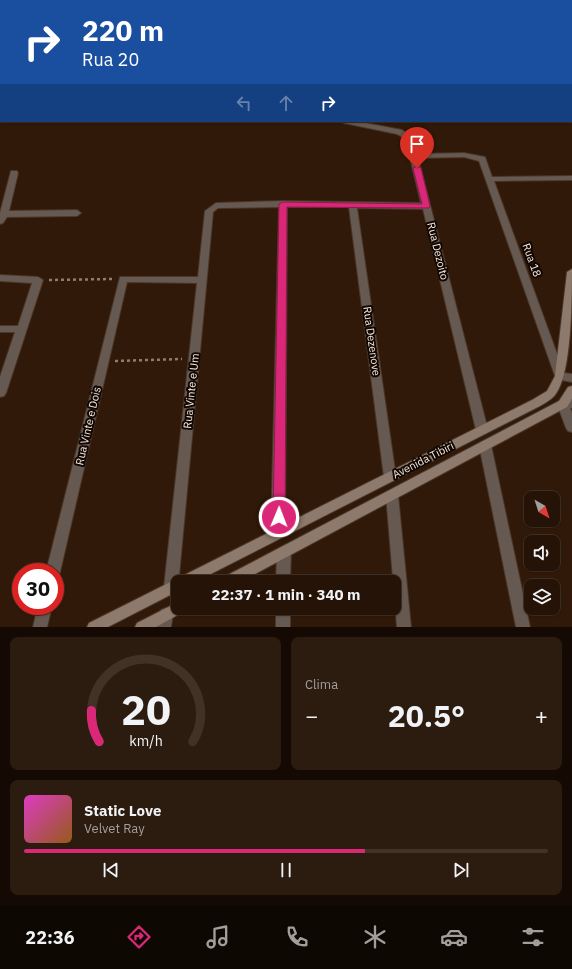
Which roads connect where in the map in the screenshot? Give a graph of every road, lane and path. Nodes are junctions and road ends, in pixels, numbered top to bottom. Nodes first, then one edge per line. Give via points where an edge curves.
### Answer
1 (349, 122) edge
2 (414, 156) junction
3 (14, 173) dead end
4 (572, 178) edge
5 (490, 179) junction
6 (283, 204) junction
7 (353, 206) junction
8 (426, 206) junction
9 (77, 213) dead end
10 (2, 218) edge
11 (572, 272) edge
12 (0, 278) edge
13 (123, 279) junction
14 (38, 280) junction
15 (203, 280) junction
16 (0, 329) edge
17 (22, 329) junction
18 (194, 359) junction
19 (103, 361) junction
20 (560, 376) junction
21 (572, 378) edge
22 (572, 390) edge
23 (0, 393) edge
24 (568, 404) edge
25 (572, 428) edge
26 (482, 430) junction
27 (485, 446) junction
28 (390, 477) junction
29 (392, 495) junction
30 (318, 513) junction
31 (326, 529) junction
32 (278, 533) junction
33 (284, 552) junction
34 (55, 563) edge
35 (178, 575) edge
36 (195, 575) edge
37 (240, 575) edge
38 (283, 575) edge
39 (171, 587) edge
40 (43, 615) edge
41 (283, 615) edge
42 (169, 616) edge
43 (40, 627) edge
44 (94, 627) edge
45 (142, 627) edge
46 (283, 627) edge
47 (404, 627) edge
48 (523, 627) edge

1 - 2 street, Rua Dezoito via 405,135 410,141
2 - 5 street, Rua 18 via 476,156 482,158
2 - 8 street, Rua Dezoito
3 - 10 street
4 - 5 street
5 - 20 street, Rua 18
6 - 7 street
6 - 15 street, Rua Vinte e Um via 214,207 208,213
6 - 32 street
7 - 8 street
7 - 28 street, Rua Dezenove
8 - 26 street, Rua Dezoito
9 - 10 street
11 - 20 main road, Avenida Tibiri
12 - 14 street
13 - 14 path
13 - 15 street
13 - 19 street, Rua Vinte e Dois
14 - 17 street
15 - 18 street, Rua Vinte e Um
16 - 17 street
17 - 23 street
18 - 19 path
18 - 35 street, Rua Vinte e Um
19 - 34 street, Rua Vinte e Dois
20 - 21 street
20 - 26 main road, Avenida Tibiri via 555,389 546,397
22 - 24 main road
24 - 25 street
24 - 27 main road, Avenida Tibiri
26 - 28 main road, Avenida Tibiri
27 - 29 main road, Avenida Tibiri
27 - 48 street
28 - 30 main road, Avenida Tibiri
29 - 31 main road, Avenida Tibiri
29 - 47 street
30 - 31 main road
30 - 32 main road, Avenida Tibiri
31 - 33 main road, Avenida Tibiri
32 - 36 main road, Avenida Tibiri
33 - 37 main road, Avenida Tibiri
33 - 38 street
39 - 44 main road, Avenida Tibiri
40 - 43 street
41 - 46 street
42 - 45 main road

